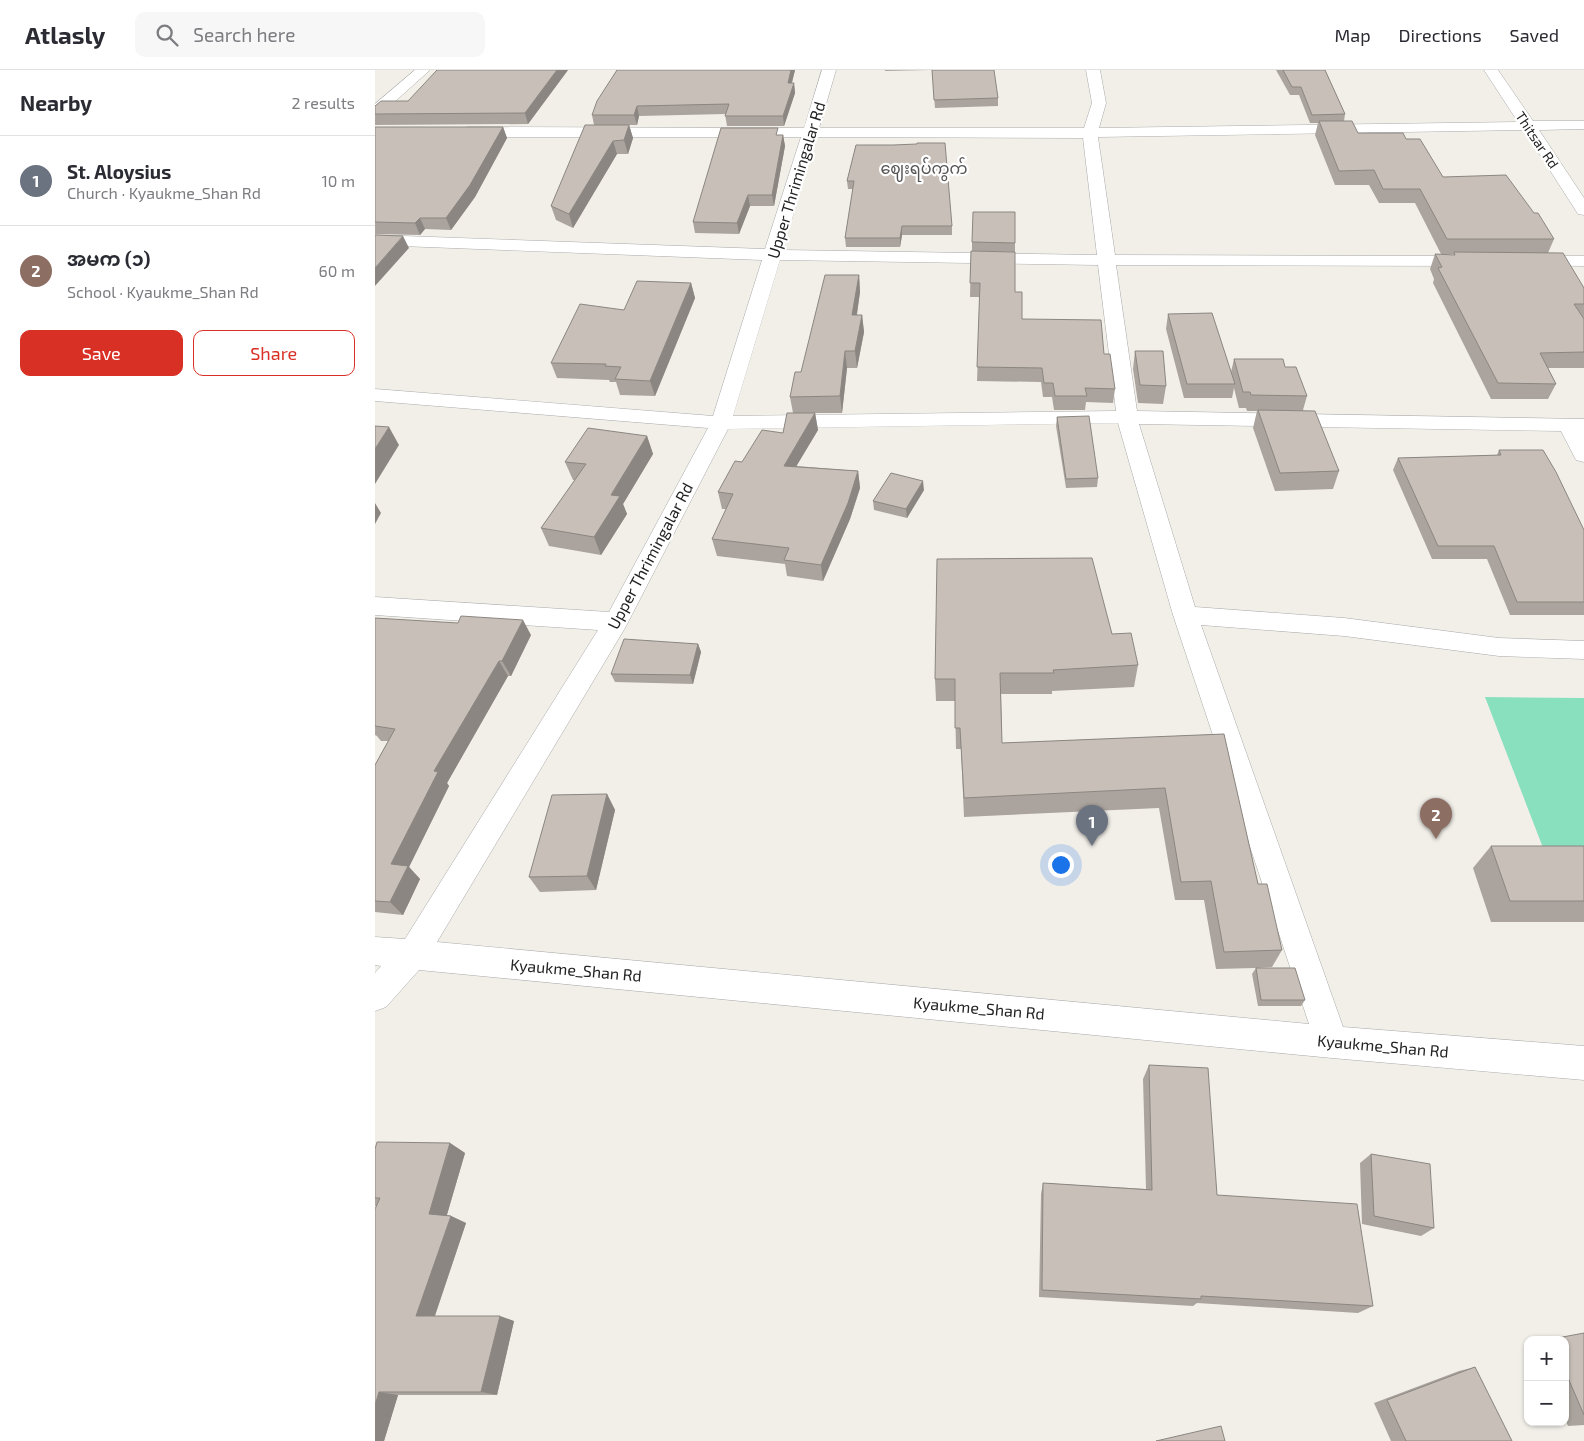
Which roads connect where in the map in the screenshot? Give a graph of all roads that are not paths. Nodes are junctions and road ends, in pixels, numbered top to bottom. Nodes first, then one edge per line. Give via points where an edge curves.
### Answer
1 (423, 70) edge
2 (829, 70) edge
3 (1093, 70) edge
4 (1491, 70) edge
5 (375, 112) edge
6 (1584, 125) edge
7 (1528, 126) junction
8 (454, 132) edge
9 (811, 133) junction
10 (1090, 133) junction
11 (1584, 210) edge
12 (375, 240) edge
13 (774, 255) junction
14 (1106, 260) junction
15 (1485, 261) edge
16 (1514, 261) edge
17 (1584, 262) edge
18 (375, 395) edge
19 (1127, 417) junction
20 (721, 423) junction
21 (1576, 425) edge
22 (1584, 456) edge
23 (375, 606) edge
24 (1185, 615) junction
25 (616, 622) junction
26 (1584, 650) edge
27 (375, 951) edge
28 (413, 954) junction
29 (375, 996) edge
30 (1332, 1042) junction
31 (1584, 1064) edge

1 - 5 street
2 - 9 street, Upper Thrimingalar Rd
3 - 10 street via 1099,103
4 - 7 street, Thitsar Rd
6 - 7 street
7 - 10 street
7 - 11 street, Thitsar Rd
8 - 9 street
9 - 10 street
9 - 13 street, Upper Thrimingalar Rd
10 - 14 street
12 - 13 street
13 - 14 street
13 - 20 street, Upper Thrimingalar Rd
14 - 15 street
14 - 19 street
16 - 17 street
18 - 20 street
19 - 20 street
19 - 21 street
19 - 24 street
20 - 25 street, Upper Thrimingalar Rd
21 - 22 street
23 - 25 street
24 - 26 street via 1344,627 1499,647
24 - 30 street
25 - 28 street, Upper Thrimingalar Rd
27 - 28 street, Kyaukme_Shan Rd
28 - 29 street, Upper Thrimingalar Rd
28 - 30 street, Kyaukme_Shan Rd
30 - 31 street, Kyaukme_Shan Rd

